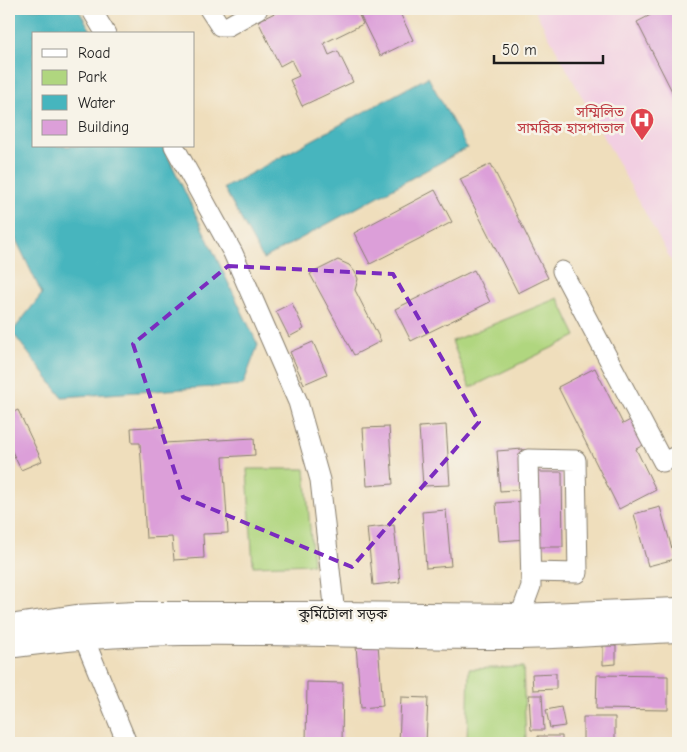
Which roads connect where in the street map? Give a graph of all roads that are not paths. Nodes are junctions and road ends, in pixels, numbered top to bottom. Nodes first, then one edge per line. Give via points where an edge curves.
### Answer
1 (91, 9) edge
2 (209, 9) edge
3 (258, 9) edge
4 (105, 32) edge
5 (175, 148) edge
6 (562, 271) dead end
7 (678, 456) edge
8 (531, 572) junction
9 (678, 610) edge
10 (335, 614) junction
11 (520, 616) junction
12 (9, 627) edge
13 (80, 628) junction
14 (678, 630) edge
15 (9, 646) edge
16 (127, 743) edge

1 - 4 street
2 - 3 street via 220,26 228,26
5 - 10 street via 233,253 298,402 320,480
6 - 7 street via 663,462
8 - 8 street via 528,459 576,460 578,573
8 - 11 street via 531,586
9 - 11 main road, কুর্মিটোলা সড়ক
10 - 11 main road, কুর্মিটোলা সড়ক
10 - 13 main road, কুর্মিটোলা সড়ক via 135,614
12 - 13 main road, কুর্মিটোলা সড়ক
13 - 14 main road, কুর্মিটোলা সড়ক via 131,634 520,637
13 - 15 main road, কুর্মিটোলা সড়ক
13 - 16 street

